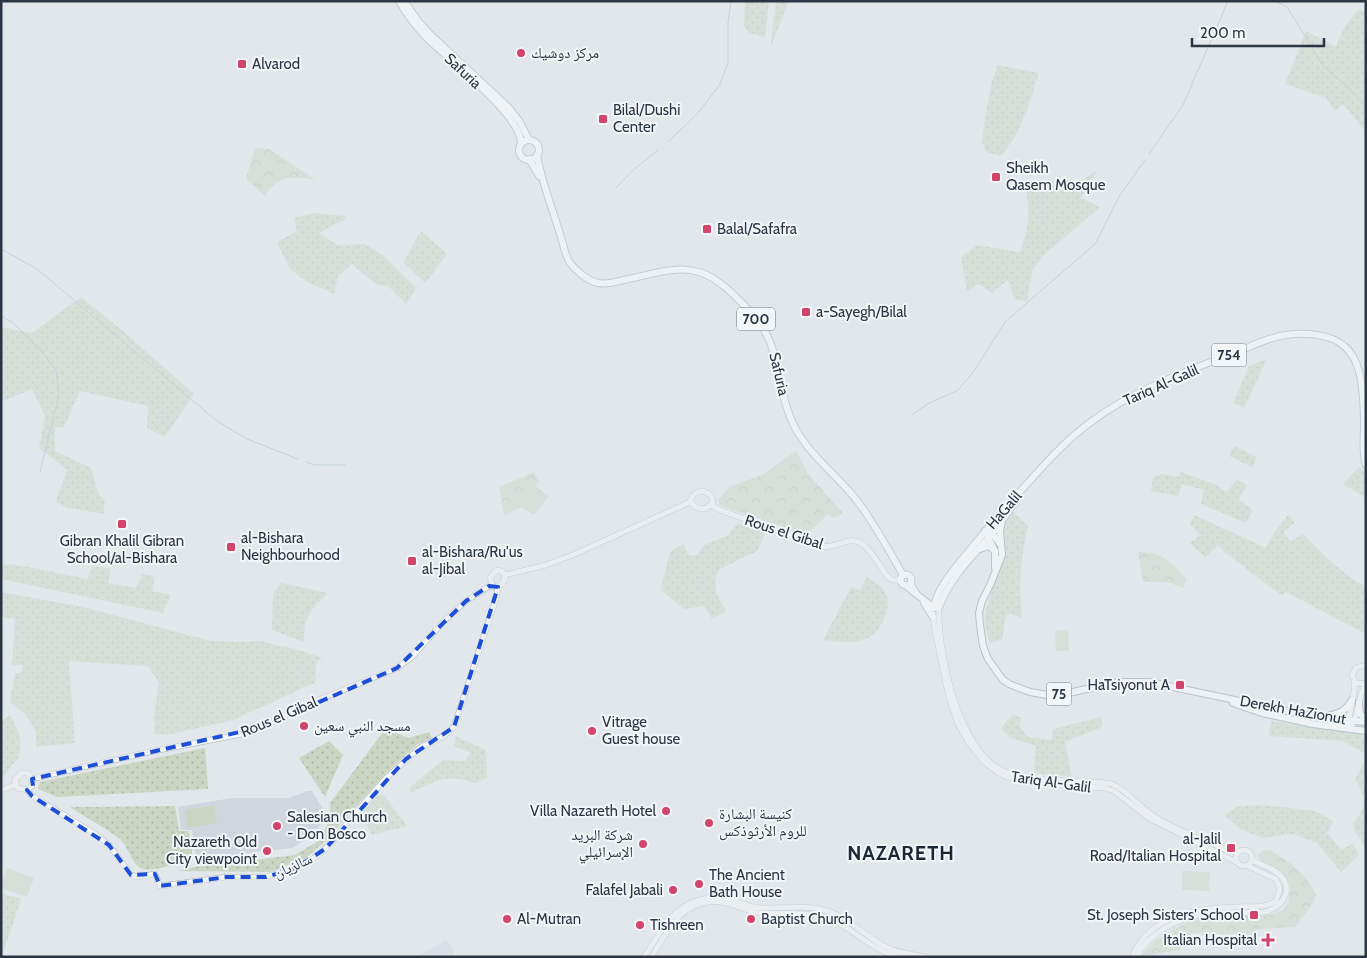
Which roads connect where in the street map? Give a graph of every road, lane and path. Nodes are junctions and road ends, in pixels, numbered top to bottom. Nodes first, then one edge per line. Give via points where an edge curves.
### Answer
1 (398, 1) edge
2 (404, 1) edge
3 (529, 140) junction
4 (521, 144) junction
5 (537, 154) junction
6 (529, 160) junction
7 (541, 179) junction
8 (1366, 465) edge
9 (1026, 486) junction
10 (690, 502) junction
11 (711, 505) junction
12 (1002, 520) junction
13 (989, 534) junction
14 (977, 550) junction
15 (995, 551) junction
16 (1002, 555) junction
17 (505, 575) junction
18 (903, 580) junction
19 (911, 580) junction
20 (991, 583) junction
21 (491, 585) junction
22 (498, 587) junction
23 (938, 595) junction
24 (921, 598) junction
25 (936, 606) junction
26 (933, 617) junction
27 (1366, 666) edge
28 (1354, 680) junction
29 (1366, 684) edge
30 (1221, 698) junction
31 (1356, 702) junction
32 (1320, 717) junction
33 (1348, 720) junction
34 (1356, 720) junction
35 (1366, 720) edge
36 (1350, 729) junction
37 (1366, 732) edge
38 (32, 779) junction
39 (15, 785) junction
40 (1, 790) edge
41 (27, 790) junction
42 (1239, 851) junction
43 (1252, 860) junction
44 (1236, 862) junction
45 (1248, 866) junction
46 (684, 908) junction
47 (644, 957) edge
48 (651, 957) edge
49 (902, 957) edge
50 (925, 957) edge
51 (1132, 957) edge
52 (1136, 957) edge

1 - 4 main road, Safuria / 700 via 428,39 504,110 519,132
2 - 3 main road, Safuria / 700 via 432,36 515,115
3 - 4 main road
3 - 5 main road, 700 via 537,145
4 - 6 main road, 700 via 520,155
5 - 6 main road
5 - 7 main road, Safuria / 700
6 - 7 main road, Safuria / 700
7 - 18 main road, Safuria / 700 via 570,263 586,277 597,283 610,283 668,270 699,272 717,282 749,310 765,330 772,346 786,405 798,433 806,446 856,499 878,530
8 - 9 main road, Tariq Al-Galil / 754 via 1360,379 1351,354 1333,339 1316,335 1286,335 1164,382 1106,411 1071,438
9 - 12 main road, HaGalil / 754
9 - 13 main road, HaGalil / 754 via 1009,502
10 - 11 street via 701,509
10 - 11 street via 693,495 703,491 711,496
10 - 17 street via 575,554
11 - 18 street, Rous el Gibal via 818,546 830,547 854,541 862,543 887,576 892,580
12 - 13 main road, HaGalil / 754
12 - 16 main road
13 - 14 main road, HaGalil / 754
13 - 15 main road, Derekh HaZionut / 75
13 - 16 main road via 998,540
13 - 23 main road, HaGalil / 754 via 951,573
14 - 15 main road via 989,546
14 - 25 main road, HaGalil / 754
15 - 20 main road, Derekh HaZionut / 75 via 996,564
16 - 20 main road, Derekh HaZionut / 75
17 - 21 street via 500,570 494,573 490,578
17 - 22 street
18 - 19 main road, 700 via 908,575
18 - 19 main road via 908,585
18 - 24 main road, Safuria / 700
19 - 24 main road, Safuria / 700 via 912,587
20 - 30 main road, Derekh HaZionut / 75 via 979,613 983,646 1003,680 1016,688 1057,694 1118,682 1141,681
21 - 22 street
21 - 38 street, Rous el Gibal via 460,606 412,657 397,668 262,727
22 - 41 street, سالزيان via 454,727 406,759 385,778 325,849 296,868 266,877 227,877 160,886 155,874 130,875 109,845
23 - 24 main road
23 - 25 main road, HaGalil / 754
24 - 25 main road, Safuria / 700
24 - 26 main road
25 - 26 street, Tariq Al-Galil
25 - 42 street, Tariq Al-Galil via 953,697 969,735 986,759 1001,770 1020,776 1112,784 1170,824 1229,851
26 - 44 street, Tariq Al-Galil via 948,698 958,724 976,753 991,768 1020,780 1114,790 1149,818
27 - 28 street via 1354,670
28 - 29 street
28 - 31 street
29 - 31 street
30 - 32 main road, Derekh HaZionut / 75
30 - 36 main road, Derekh HaZionut / 75 via 1262,713
31 - 32 main road via 1342,712
31 - 33 street
31 - 34 street
31 - 35 main road
32 - 33 main road, Derekh HaZionut / 75
33 - 34 main road, Derekh HaZionut / 75
33 - 36 street
34 - 35 main road, Derekh HaZionut / 75
34 - 36 street
36 - 37 main road, Derekh HaZionut / 75
38 - 39 street via 28,773 22,772 16,776
38 - 41 street via 32,786
39 - 40 street
39 - 41 street via 20,790
42 - 43 street via 1250,852
42 - 44 street
43 - 45 street
43 - 52 street via 1276,871 1285,883 1285,897 1274,910 1191,918 1161,930 1145,942
44 - 45 street via 1243,867
45 - 51 street via 1276,879 1280,889 1276,901 1264,906 1201,909 1176,916 1142,939
46 - 47 street via 673,914
46 - 48 street
46 - 49 street via 724,902 760,913 812,915 837,922 884,952
46 - 50 street via 708,899 726,898 750,907 815,908 832,912 887,948

